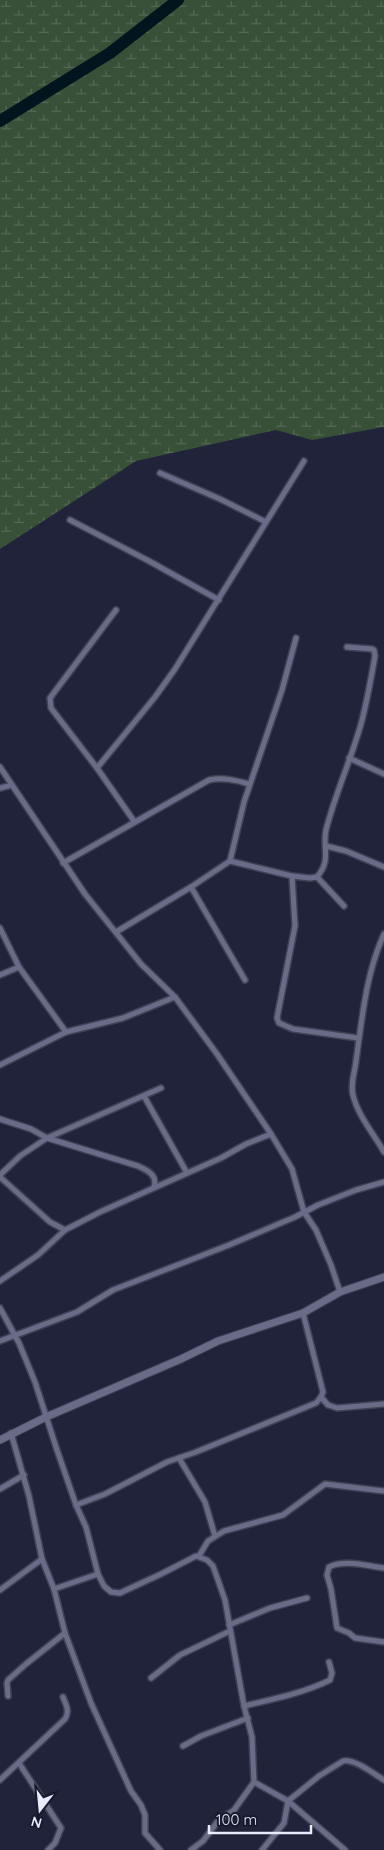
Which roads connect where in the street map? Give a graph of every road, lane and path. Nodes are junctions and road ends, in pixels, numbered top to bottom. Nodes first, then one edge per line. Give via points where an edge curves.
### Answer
1 (304, 461) dead end
2 (160, 473) dead end
3 (70, 520) dead end
4 (266, 522) junction
5 (219, 600) junction
6 (116, 610) dead end
7 (296, 638) dead end
8 (347, 647) dead end
9 (349, 758) junction
10 (0, 767) edge
11 (96, 768) junction
12 (384, 774) edge
13 (12, 784) junction
14 (249, 784) junction
15 (0, 788) edge
16 (134, 821) junction
17 (326, 846) junction
18 (230, 861) junction
19 (63, 863) junction
20 (384, 867) edge
21 (292, 876) junction
22 (317, 877) junction
23 (191, 887) junction
24 (344, 906) dead end
25 (0, 928) edge
26 (116, 932) junction
27 (384, 934) edge
28 (19, 967) junction
29 (0, 975) edge
30 (245, 980) dead end
31 (175, 997) junction
32 (66, 1032) junction
33 (358, 1038) junction
34 (0, 1065) edge
35 (161, 1088) dead end
36 (144, 1096) junction
37 (0, 1119) edge
38 (271, 1134) junction
39 (47, 1138) junction
40 (384, 1152) edge
41 (187, 1173) junction
42 (0, 1176) edge
43 (384, 1182) edge
44 (154, 1187) junction
45 (304, 1212) junction
46 (65, 1230) junction
47 (384, 1277) edge
48 (0, 1282) edge
49 (340, 1292) junction
50 (0, 1308) edge
51 (303, 1313) junction
52 (14, 1334) junction
53 (0, 1341) edge
54 (321, 1397) junction
55 (384, 1404) edge
56 (46, 1417) junction
57 (12, 1434) junction
58 (0, 1440) edge
59 (179, 1458) junction
60 (24, 1475) junction
61 (0, 1489) edge
62 (384, 1491) edge
63 (76, 1505) junction
64 (215, 1536) junction
65 (199, 1556) junction
66 (42, 1559) junction
67 (384, 1568) edge
68 (98, 1574) junction
69 (54, 1589) junction
70 (0, 1590) edge
71 (307, 1598) dead end
72 (229, 1625) junction
73 (230, 1631) junction
74 (65, 1633) junction
75 (384, 1642) edge
76 (329, 1662) dead end
77 (151, 1678) dead end
78 (8, 1696) dead end
79 (63, 1697) dead end
80 (244, 1706) junction
81 (248, 1718) junction
82 (183, 1746) dead end
83 (19, 1763) junction
84 (0, 1780) edge
85 (384, 1780) edge
86 (254, 1782) junction
87 (288, 1801) junction
88 (48, 1850) edge
89 (160, 1850) edge
90 (191, 1850) edge
91 (262, 1850) edge
92 (345, 1850) edge

1 - 4 street
2 - 4 street
3 - 5 street
4 - 5 street
5 - 11 street via 155,697
6 - 11 street via 50,698 51,708
7 - 14 street via 282,690
8 - 9 street via 372,649 375,653 361,725
9 - 12 street
9 - 17 street via 326,832
10 - 13 street
11 - 16 street
13 - 15 street
13 - 19 street
14 - 16 street via 232,779 209,780
14 - 18 street
16 - 19 street
17 - 20 street
17 - 22 street via 324,869
18 - 21 street
18 - 23 street
19 - 26 street
21 - 22 street
21 - 33 street via 295,926 277,1018 279,1023 293,1029
22 - 24 street
23 - 26 street
23 - 30 street
25 - 28 street
26 - 31 street via 141,964
27 - 33 street via 371,971
28 - 29 street
28 - 32 street
31 - 32 street via 122,1018
31 - 38 street
32 - 34 street
33 - 40 street via 353,1095
35 - 36 street
36 - 39 street
36 - 41 street
37 - 39 street
38 - 41 street
38 - 45 street via 292,1169
39 - 42 street via 20,1156
39 - 44 street via 146,1170 154,1177
41 - 44 street
42 - 46 street via 50,1222
43 - 45 street
44 - 46 street
45 - 49 street via 316,1230
45 - 52 street via 113,1290 47,1325
46 - 48 street via 38,1255
47 - 49 street
49 - 51 street
50 - 52 street
51 - 54 street via 323,1392
51 - 56 street via 218,1341
52 - 53 street
52 - 56 street
54 - 55 street via 328,1405 337,1408
54 - 59 street via 316,1403
56 - 57 street
56 - 63 street
57 - 58 street
57 - 60 street
59 - 63 street
59 - 64 street via 205,1502
60 - 61 street
60 - 66 street
62 - 64 street via 325,1484 283,1515 237,1526
63 - 68 street via 86,1527
64 - 65 street
65 - 68 street via 120,1593 108,1590
65 - 72 street via 213,1566 225,1600
66 - 69 street
66 - 70 street
67 - 75 street via 343,1563 329,1567 327,1575 337,1628 356,1638
68 - 69 street
69 - 74 street
71 - 72 street via 270,1608
72 - 73 street
73 - 77 street via 180,1654
73 - 80 street
74 - 78 street via 8,1680
74 - 89 street via 91,1703 145,1815 146,1833
76 - 80 street via 330,1680
79 - 83 street via 68,1714
80 - 81 street
81 - 82 street
81 - 86 street
83 - 84 street
83 - 88 street via 61,1828
85 - 87 street via 347,1760 319,1776
86 - 87 street
86 - 90 street via 234,1810 218,1821 203,1841
87 - 91 street via 284,1823
87 - 92 street

